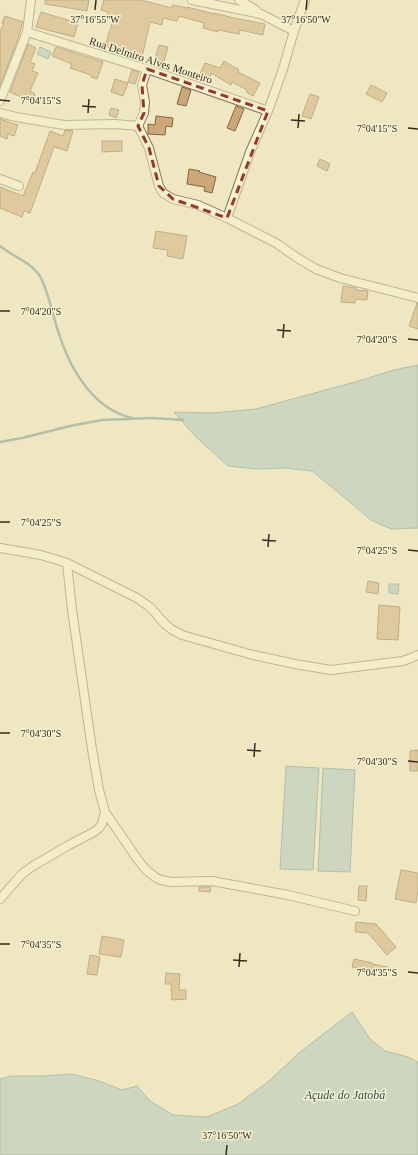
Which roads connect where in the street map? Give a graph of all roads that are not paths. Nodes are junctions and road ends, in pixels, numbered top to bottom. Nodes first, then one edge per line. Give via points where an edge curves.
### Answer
1 (31, 0) edge
2 (192, 0) edge
3 (239, 0) edge
4 (305, 0) edge
5 (261, 14) junction
6 (294, 31) junction
7 (27, 32) junction
8 (147, 69) junction
9 (0, 101) edge
10 (268, 111) junction
11 (0, 113) edge
12 (138, 126) junction
13 (0, 179) edge
14 (19, 186) dead end
15 (227, 218) junction
16 (418, 298) edge
17 (0, 548) edge
18 (66, 563) junction
19 (418, 655) edge
20 (104, 812) junction
21 (0, 899) edge
22 (355, 910) dead end

1 - 7 street
2 - 5 street
3 - 5 street
4 - 6 street
5 - 6 street
6 - 10 street
7 - 8 street, Rua Delmiro Alves Monteiro
7 - 9 street
8 - 10 street, Rua Delmiro Alves Monteiro
8 - 12 street via 142,85 144,113
10 - 15 street via 250,152
11 - 12 street via 64,125
12 - 15 street via 149,148 159,186 164,193 173,199 198,205
13 - 14 street
15 - 16 street via 276,243 316,269 340,278
17 - 18 street via 41,555
18 - 19 street via 137,598 151,608 164,624 182,635 253,655 331,670 403,661
18 - 20 street via 92,749
20 - 21 street via 99,828 33,866 22,874
20 - 22 street via 138,860 155,877 162,880 212,881

